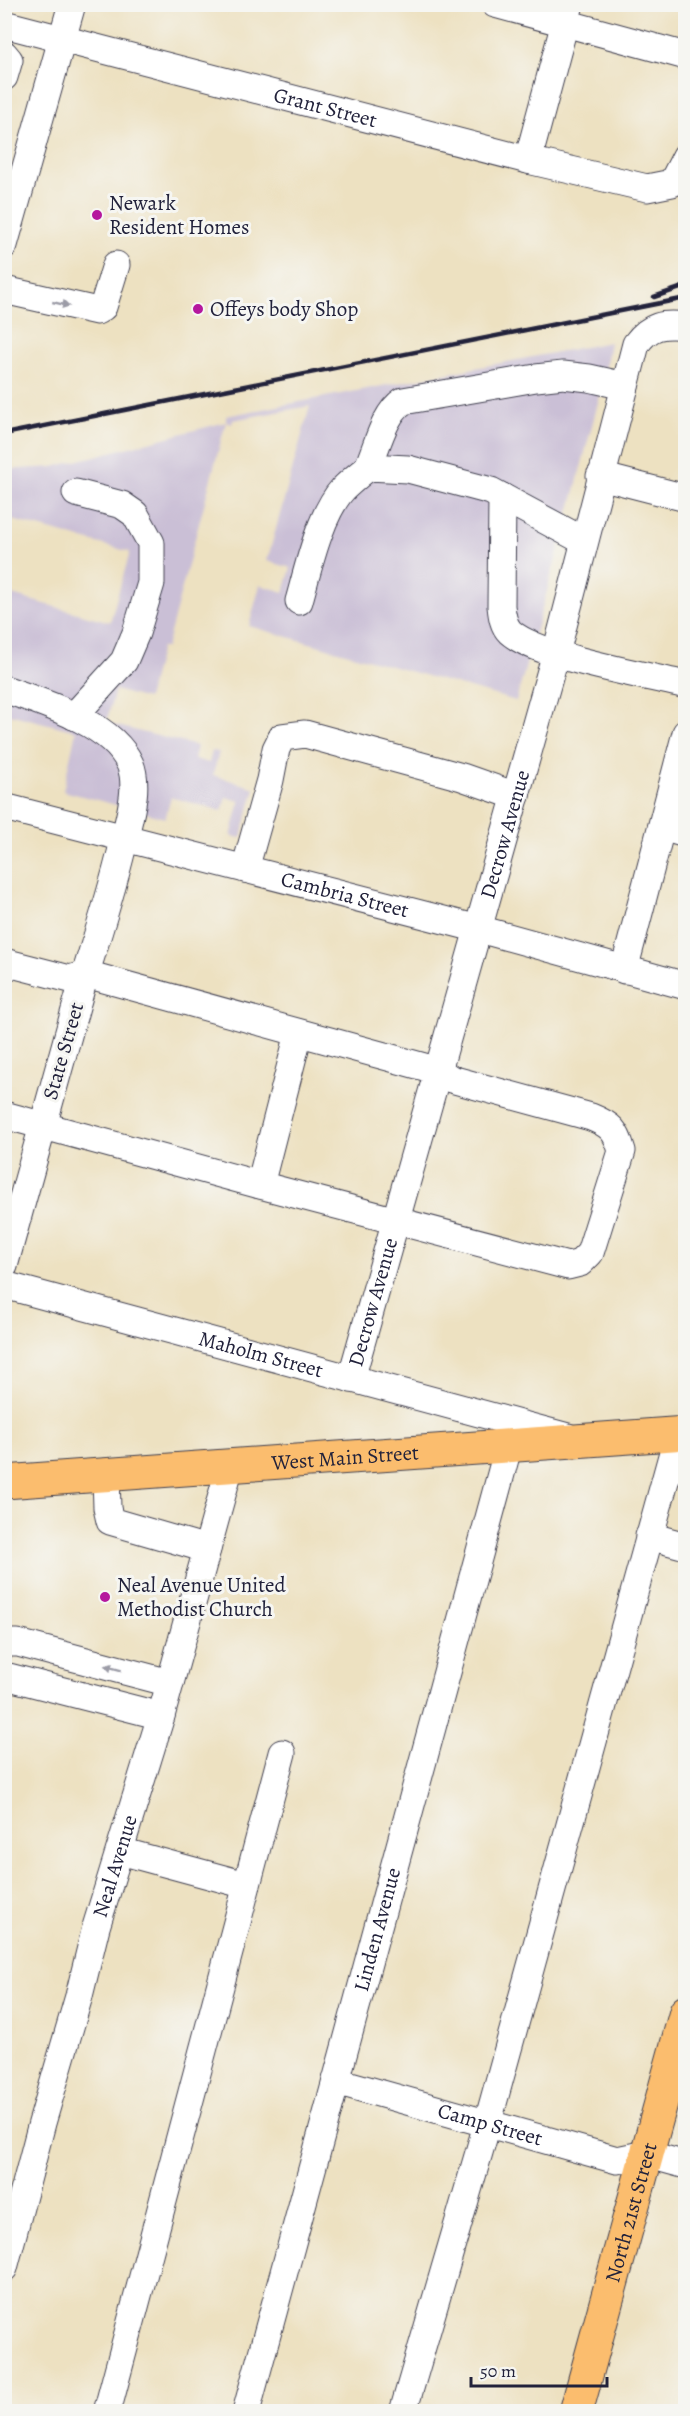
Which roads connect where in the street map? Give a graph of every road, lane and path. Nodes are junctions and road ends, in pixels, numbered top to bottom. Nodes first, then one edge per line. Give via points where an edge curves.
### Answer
1 (72, 4) edge
2 (495, 4) edge
3 (568, 14) edge
4 (4, 24) edge
5 (63, 40) junction
6 (4, 54) edge
7 (686, 56) edge
8 (4, 77) edge
9 (686, 156) edge
10 (528, 160) junction
11 (14, 176) edge
12 (4, 245) edge
13 (116, 265) dead end
14 (4, 291) edge
15 (686, 326) edge
16 (625, 386) junction
17 (368, 467) junction
18 (600, 476) junction
19 (76, 493) dead end
20 (502, 496) junction
21 (686, 498) edge
22 (584, 541) junction
23 (299, 601) dead end
24 (556, 653) junction
25 (686, 685) edge
26 (4, 688) edge
27 (74, 716) junction
28 (686, 733) edge
29 (516, 796) junction
30 (4, 807) edge
31 (674, 831) edge
32 (125, 838) junction
33 (245, 869) junction
34 (478, 929) junction
35 (4, 962) edge
36 (624, 970) junction
37 (86, 974) junction
38 (686, 986) edge
39 (299, 1033) junction
40 (439, 1071) junction
41 (4, 1115) edge
42 (42, 1124) junction
43 (260, 1185) junction
44 (396, 1222) junction
45 (4, 1266) edge
46 (4, 1285) edge
47 (351, 1379) junction
48 (682, 1434) edge
49 (586, 1442) junction
50 (508, 1448) junction
51 (230, 1467) junction
52 (106, 1475) junction
53 (4, 1482) edge
54 (649, 1536) junction
55 (686, 1546) edge
56 (207, 1549) junction
57 (11, 1643) edge
58 (170, 1683) junction
59 (7, 1685) edge
60 (161, 1716) junction
61 (282, 1753) dead end
62 (120, 1851) junction
63 (246, 1885) junction
64 (686, 2012) edge
65 (336, 2080) junction
66 (487, 2125) junction
67 (646, 2154) junction
68 (686, 2165) edge
69 (15, 2182) edge
70 (4, 2268) edge
71 (107, 2412) edge
72 (246, 2412) edge
73 (403, 2412) edge
74 (576, 2412) edge

1 - 5 street
2 - 3 street
3 - 7 street
3 - 10 street
4 - 5 street, Grant Street
5 - 10 street, Grant Street
5 - 11 street
6 - 8 street via 9,60
9 - 10 street, Grant Street via 672,183 647,188
11 - 12 street
14 -> 13 street via 97,311 104,307
15 - 16 street, Decrow Avenue via 668,324 645,332 636,344
16 - 17 street via 564,375 403,401 390,415
16 - 18 street, Decrow Avenue
17 - 20 street via 408,469
17 - 23 street via 343,490 329,511
18 - 21 street
18 - 22 street, Decrow Avenue
19 - 27 street via 122,505 135,514 151,543 151,583 124,661
20 - 22 street
20 - 24 street via 503,619 508,630 524,641
22 - 24 street, Decrow Avenue
24 - 25 street
24 - 29 street, Decrow Avenue
26 - 27 street, State Street
27 - 32 street, State Street via 121,749 130,765 133,786
28 - 31 street
29 - 33 street via 462,777 304,734 282,737
29 - 34 street, Decrow Avenue
30 - 32 street, Cambria Street
31 - 36 street
32 - 33 street, Cambria Street
32 - 37 street, State Street
33 - 34 street, Cambria Street
34 - 36 street, Cambria Street
34 - 40 street, Decrow Avenue
35 - 37 street via 70,979
36 - 38 street, Cambria Street
37 - 39 street
37 - 42 street, State Street
39 - 40 street
39 - 43 street
40 - 44 street, Decrow Avenue
40 - 44 street via 451,1079 591,1117 617,1134 622,1151 591,1253 580,1263 551,1263
41 - 42 street
42 - 43 street
42 - 45 street, State Street
43 - 44 street
44 - 47 street, Decrow Avenue
46 - 47 street, Maholm Street
47 - 49 street, Maholm Street
48 - 49 main road, West Main Street
48 - 54 street
49 - 50 main road, West Main Street
50 - 51 main road, West Main Street
50 - 65 street, Linden Avenue
51 - 52 main road, West Main Street
51 - 56 street, Neal Avenue
52 - 53 main road, West Main Street
52 - 56 street via 110,1521
54 - 55 street
54 - 66 street
56 - 58 street, Neal Avenue
58 -> 57 street
57 - 59 street
58 - 60 street, Neal Avenue
59 - 60 street
60 - 62 street, Neal Avenue
61 - 63 street
62 - 63 street
62 - 69 street, Neal Avenue via 80,1996
63 - 71 street
64 - 67 main road, North 21st Street
65 - 66 street, Camp Street
65 - 72 street, Linden Avenue
66 - 67 street, Camp Street via 617,2160
66 - 73 street
67 - 68 street
67 - 74 main road, North 21st Street
69 - 70 street, Neal Avenue

